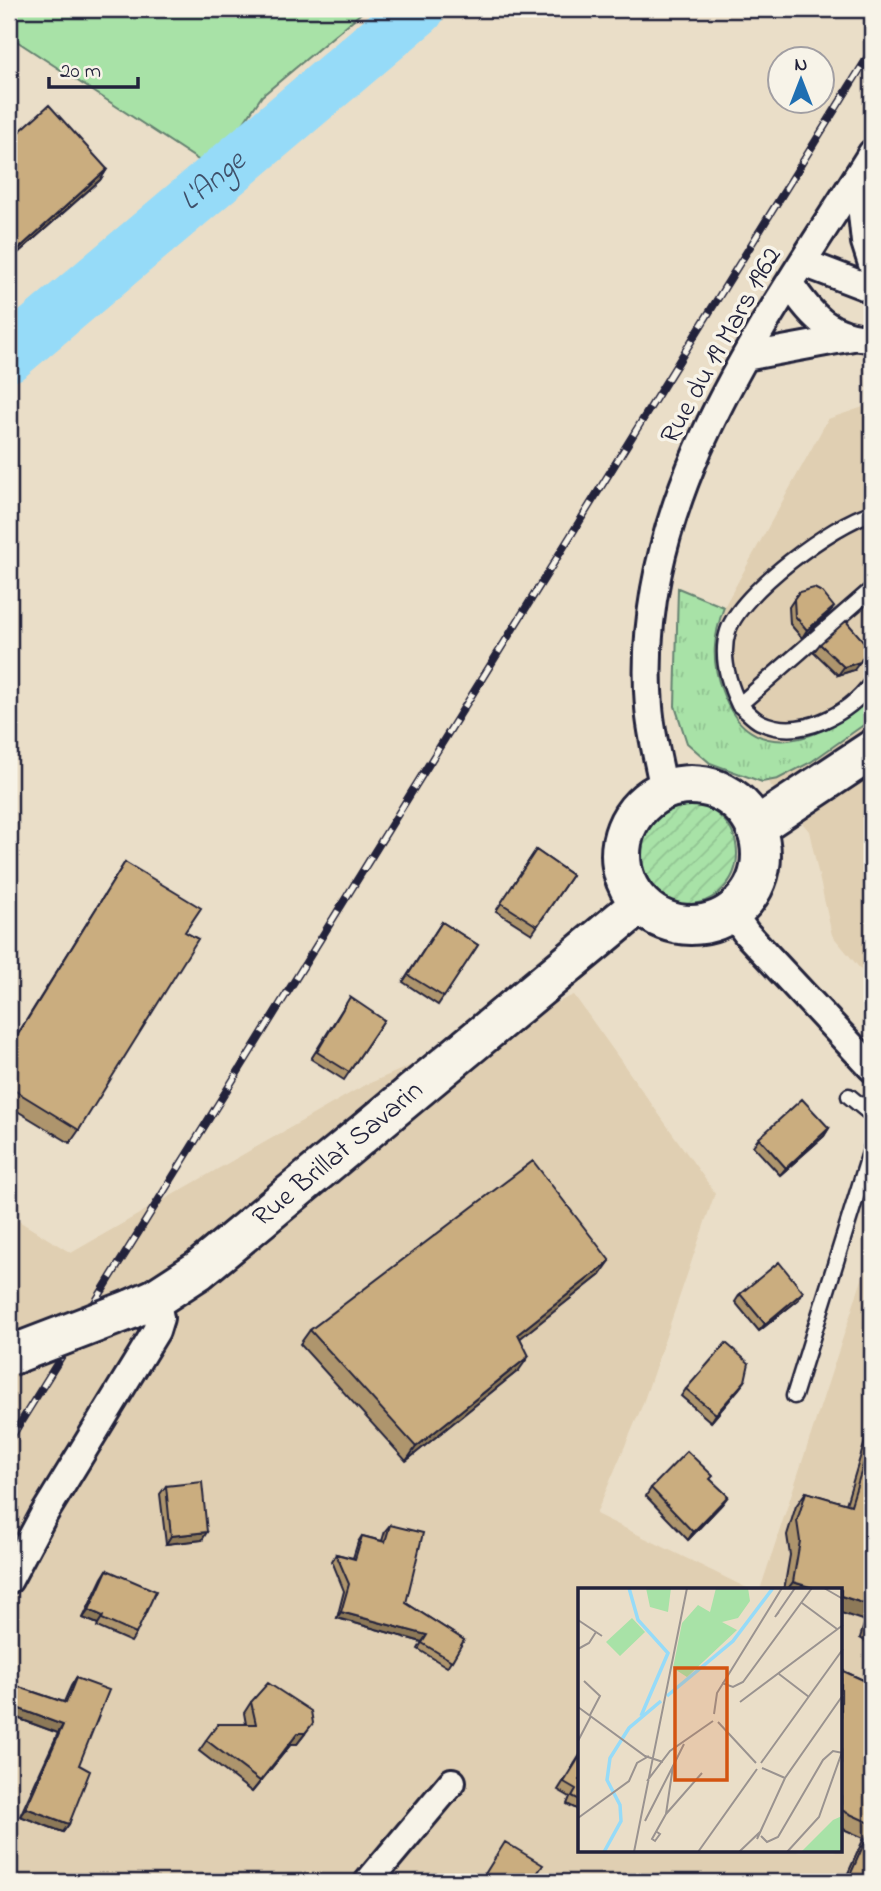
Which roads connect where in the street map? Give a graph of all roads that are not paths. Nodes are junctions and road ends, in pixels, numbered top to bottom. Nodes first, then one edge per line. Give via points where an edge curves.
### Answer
1 (872, 153) edge
2 (858, 176) junction
3 (872, 264) edge
4 (797, 274) junction
5 (872, 289) edge
6 (863, 338) edge
7 (745, 357) junction
8 (872, 513) edge
9 (872, 589) edge
10 (872, 681) edge
11 (739, 705) junction
12 (872, 750) edge
13 (664, 790) junction
14 (756, 827) junction
15 (640, 904) junction
16 (732, 912) junction
17 (872, 1068) edge
18 (849, 1097) dead end
19 (872, 1115) edge
20 (872, 1146) edge
21 (143, 1304) junction
22 (9, 1356) edge
23 (794, 1396) dead end
24 (9, 1580) edge
25 (452, 1782) dead end
26 (368, 1882) edge

1 - 2 street, Rue du 19 Mars 1962
2 - 3 street via 864,242
2 - 4 street, Rue du 19 Mars 1962
4 - 5 street
4 - 6 street via 811,317
4 - 7 street, Rue du 19 Mars 1962
6 - 7 street
7 - 13 street, Rue du 19 Mars 1962 via 683,481 652,602 649,708
8 - 11 lane via 827,533 756,592 736,615 728,631 726,665
9 - 11 lane
10 - 11 lane via 845,708 804,727 759,722
12 - 14 main road
13 - 14 main road via 687,785 711,788 733,798
13 - 15 main road via 647,800 625,832 622,870
14 - 16 main road via 762,856 759,874 752,891
15 - 16 main road via 658,918 679,924 701,925
15 - 21 main road, Rue Brillat Savarin via 199,1269
16 - 17 street via 747,934
18 - 19 lane
20 - 23 lane
21 - 22 main road, Rue Brillat Savarin, bridge
21 - 24 street via 160,1318 156,1332
25 - 26 street

